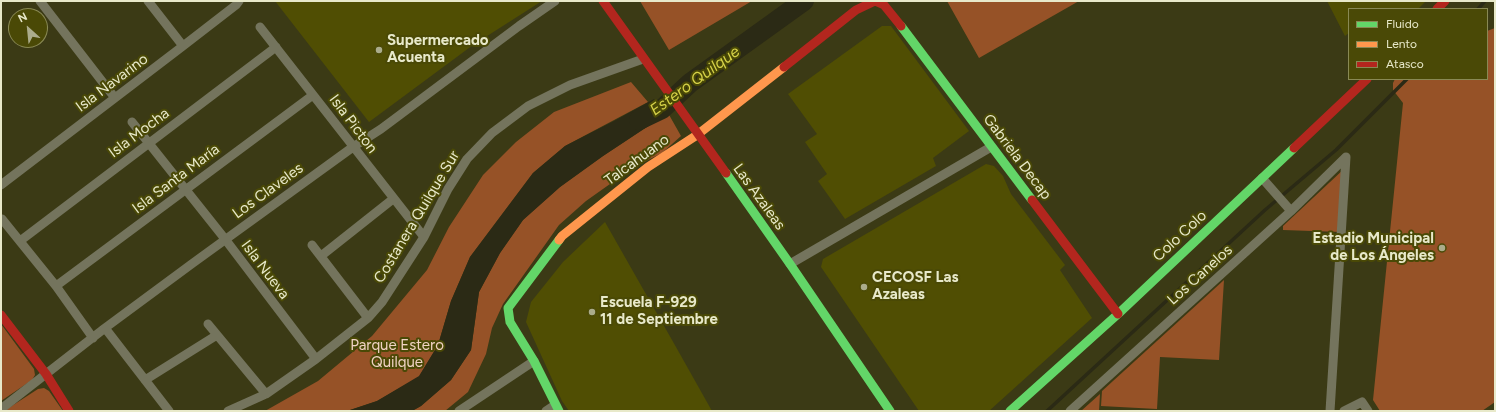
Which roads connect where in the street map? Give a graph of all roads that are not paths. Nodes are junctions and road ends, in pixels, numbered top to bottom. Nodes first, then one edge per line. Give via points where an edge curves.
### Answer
1 (40, 1) edge
2 (148, 1) edge
3 (239, 1) edge
4 (555, 1) edge
5 (603, 1) edge
6 (894, 17) joint
7 (260, 26) dead end
8 (183, 46) junction
9 (276, 47) junction
10 (643, 59) junction
11 (1366, 80) edge
12 (313, 95) junction
13 (115, 98) junction
14 (132, 122) dead end
15 (697, 134) junction
16 (149, 143) junction
17 (353, 147) junction
18 (991, 147) junction
19 (1262, 178) junction
20 (1, 185) edge
21 (186, 190) junction
22 (393, 199) junction
23 (1291, 211) junction
24 (2, 219) dead end
25 (424, 237) junction
26 (225, 240) junction
27 (20, 241) junction
28 (312, 245) dead end
29 (321, 256) junction
30 (790, 264) junction
31 (56, 286) junction
32 (1118, 314) junction
33 (1, 315) edge
34 (368, 318) junction
35 (208, 324) dead end
36 (105, 328) junction
37 (217, 335) junction
38 (93, 338) junction
39 (316, 359) junction
40 (534, 360) junction
41 (46, 374) junction
42 (145, 380) junction
43 (266, 394) junction
44 (557, 408) edge
45 (1, 409) edge
46 (69, 411) edge
47 (169, 411) edge
48 (228, 411) edge
49 (459, 411) edge
50 (546, 411) edge
51 (890, 411) edge
52 (1010, 411) edge
53 (1070, 411) edge
54 (1330, 411) edge
55 (1344, 411) edge
56 (1368, 411) edge

1 - 13 street
2 - 8 street
3 - 8 street, Isla Navarino
4 - 17 street, Los Claveles
5 - 10 main road, Las Azaleas
6 - 15 main road, Talcahuano via 884,5 875,1 856,10
6 - 18 main road, Gabriela Decap
7 - 9 street, Isla Picton
8 - 13 street, Isla Navarino
9 - 12 street, Isla Picton
9 - 16 street, Isla Mocha
10 - 15 main road, Las Azaleas
10 - 25 street, Costanera Quilque Sur via 570,85 528,106 492,133 467,159 448,189
11 - 19 main road, Colo Colo
12 - 17 street, Isla Picton
12 - 21 street, Isla Santa María
13 - 20 street, Isla Navarino
14 - 16 street, Isla Nueva
15 - 30 main road, Las Azaleas
15 - 40 main road, Talcahuano via 648,167 562,236 508,308 510,322
16 - 21 street, Isla Nueva
16 - 27 street, Isla Mocha
17 - 22 street, Isla Picton
17 - 26 street, Los Claveles
18 - 30 street
18 - 32 main road, Gabriela Decap
19 - 23 street
19 - 32 main road, Colo Colo
21 - 26 street, Isla Nueva
21 - 31 street, Isla Santa María
22 - 25 street, Isla Picton
22 - 29 street
23 - 53 street, Los Canelos
23 - 54 street, Los Canelos via 1346,157
24 - 27 street
25 - 34 street, Costanera Quilque Sur via 382,302
26 - 36 street, Los Claveles
26 - 39 street, Isla Nueva
27 - 31 street
28 - 29 street
29 - 34 street
30 - 51 main road, Las Azaleas
31 - 38 street
32 - 52 main road, Colo Colo
33 - 41 main road
34 - 39 street, Costanera Quilque Sur
35 - 37 street
36 - 38 street, Los Claveles
36 - 42 street
37 - 42 street
37 - 43 street
38 - 41 street, Los Claveles
39 - 43 street, Costanera Quilque Sur
40 - 44 main road, Talcahuano
40 - 49 street
41 - 45 street, Los Claveles
41 - 46 main road
42 - 47 street
43 - 48 street, Costanera Quilque Sur
44 - 50 street
55 - 56 street via 1362,402

